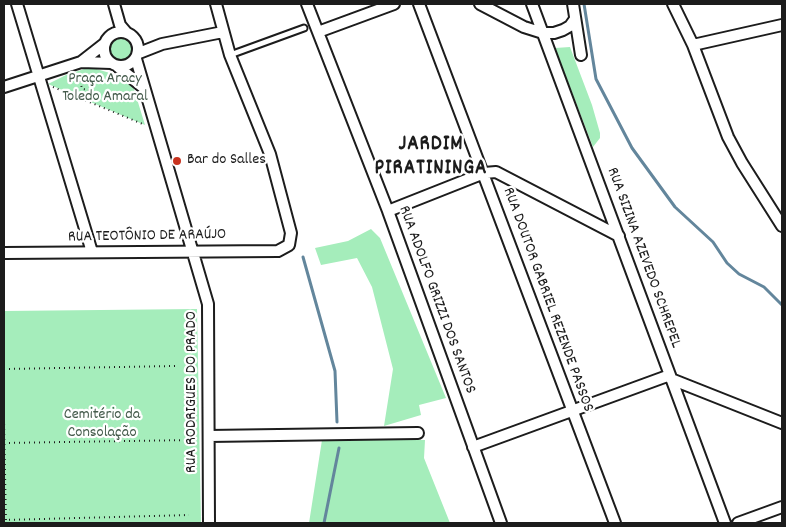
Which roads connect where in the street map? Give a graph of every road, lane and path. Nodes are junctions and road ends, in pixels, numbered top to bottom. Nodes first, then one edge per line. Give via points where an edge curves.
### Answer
1 (17, 4) edge
2 (114, 4) edge
3 (216, 4) edge
4 (307, 4) edge
5 (394, 4) edge
6 (419, 4) edge
7 (480, 4) edge
8 (532, 4) edge
9 (573, 4) edge
10 (673, 4) edge
11 (575, 19) junction
12 (782, 25) edge
13 (304, 28) dead end
14 (126, 32) junction
15 (223, 32) junction
16 (318, 32) junction
17 (543, 33) junction
18 (137, 40) junction
19 (104, 44) junction
20 (162, 44) junction
21 (693, 45) junction
22 (230, 55) junction
23 (581, 55) dead end
24 (137, 56) junction
25 (81, 62) junction
26 (114, 64) junction
27 (60, 68) junction
28 (39, 78) junction
29 (80, 80) junction
30 (4, 87) edge
31 (144, 89) junction
32 (155, 124) junction
33 (484, 173) junction
34 (607, 206) junction
35 (388, 211) junction
36 (590, 222) junction
37 (782, 226) edge
38 (619, 236) junction
39 (193, 251) junction
40 (92, 252) junction
41 (4, 253) edge
42 (175, 366) dead end
43 (4, 370) edge
44 (671, 377) junction
45 (692, 388) junction
46 (680, 400) junction
47 (571, 411) junction
48 (4, 419) edge
49 (782, 423) edge
50 (418, 433) dead end
51 (209, 436) junction
52 (190, 440) dead end
53 (4, 442) edge
54 (473, 447) junction
55 (782, 507) edge
56 (189, 515) dead end
57 (5, 521) edge
58 (757, 521) edge
59 (209, 523) edge
60 (502, 523) edge
61 (615, 523) edge
62 (725, 523) edge
63 (738, 523) edge

1 - 28 street
2 - 14 street via 120,25
3 - 15 street
4 - 16 street, RUA ADOLFO GRIZZI DOS SANTOS
5 - 16 street
6 - 33 street, RUA DOUTOR GABRIEL REZENDE PASSOS
7 - 17 street
8 - 17 street, RUA SIZINA AZEVEDO SCHREPEL
9 - 11 street
10 - 21 street
11 - 17 street via 563,30
11 - 23 street
12 - 21 street
13 - 22 lane
14 - 18 street
14 - 19 street via 112,34
15 - 20 street
15 - 22 street
16 - 35 street, RUA ADOLFO GRIZZI DOS SANTOS
17 - 34 street, RUA SIZINA AZEVEDO SCHREPEL
18 - 20 street
18 - 24 street
19 - 25 street
19 - 26 street via 106,58
20 - 24 street
21 - 37 street via 728,137
22 - 39 street, RUA TEOTÔNIO DE ARAÚJO via 270,154 291,232 289,245 278,251
24 - 26 street via 124,66
24 - 31 street, RUA RODRIGUES DO PRADO
25 - 26 street
25 - 27 street
26 - 31 street
27 - 28 street
27 - 29 path
28 - 30 street
28 - 32 path via 137,123
28 - 40 street
29 - 29 path via 82,89 90,90 95,83 91,76
31 - 32 street, RUA RODRIGUES DO PRADO
32 - 39 street, RUA RODRIGUES DO PRADO
33 - 35 street
33 - 36 street via 502,174
33 - 47 street, RUA DOUTOR GABRIEL REZENDE PASSOS
34 - 36 street via 606,218
34 - 38 street, RUA SIZINA AZEVEDO SCHREPEL
35 - 54 street, RUA ADOLFO GRIZZI DOS SANTOS
36 - 38 street
38 - 44 street, RUA SIZINA AZEVEDO SCHREPEL
39 - 40 street, RUA TEOTÔNIO DE ARAÚJO
39 - 51 street, RUA RODRIGUES DO PRADO via 208,304
40 - 41 street, RUA TEOTÔNIO DE ARAÚJO
42 - 43 path
44 - 45 street
44 - 46 street, RUA SIZINA AZEVEDO SCHREPEL
44 - 47 street
45 - 46 street via 684,390
45 - 49 street
46 - 62 street, RUA SIZINA AZEVEDO SCHREPEL
47 - 54 street
47 - 61 street, RUA DOUTOR GABRIEL REZENDE PASSOS
48 - 53 path
50 - 51 street
51 - 59 street, RUA RODRIGUES DO PRADO
52 - 53 path
53 - 57 path
54 - 60 street, RUA ADOLFO GRIZZI DOS SANTOS
55 - 58 street
56 - 57 path
58 - 63 street

